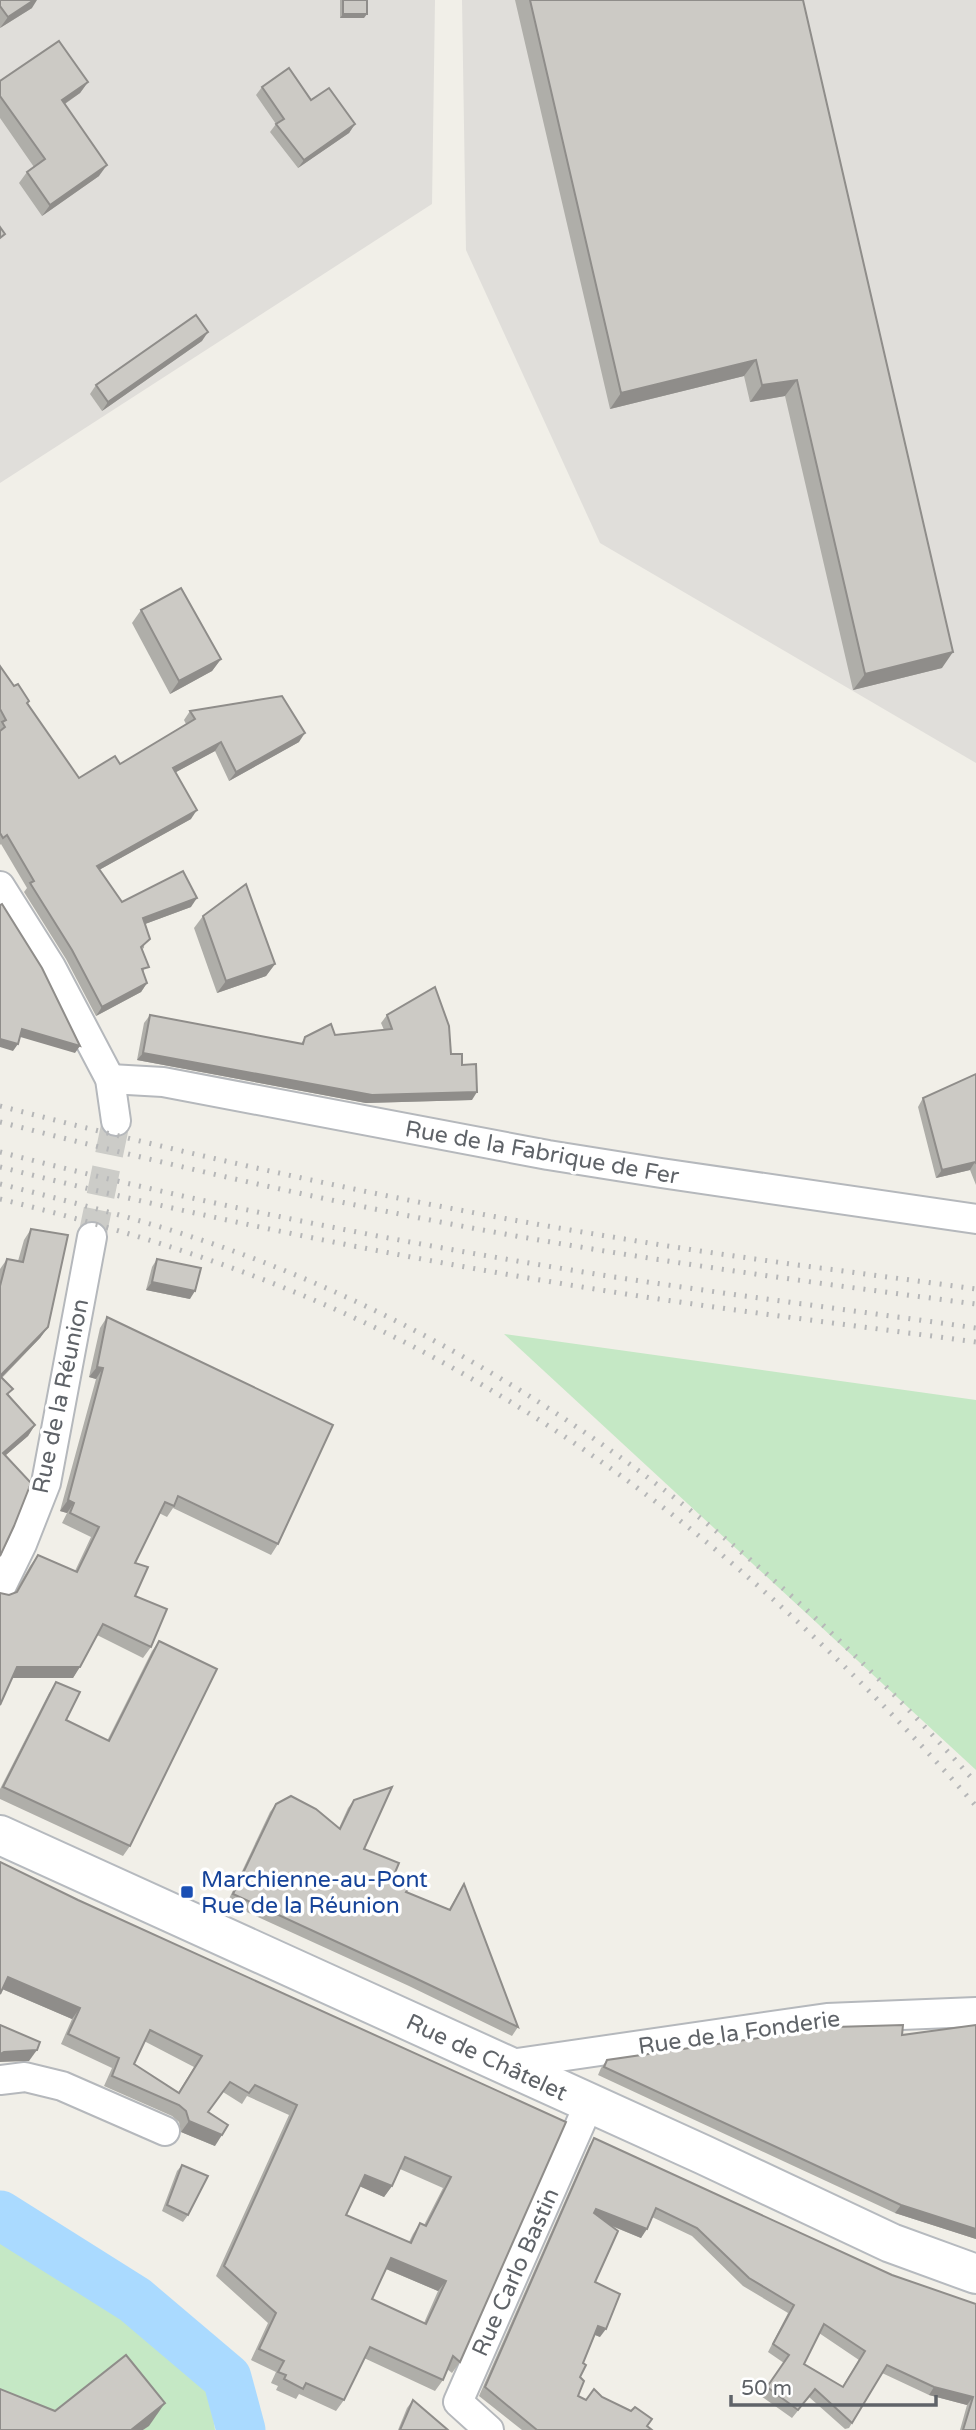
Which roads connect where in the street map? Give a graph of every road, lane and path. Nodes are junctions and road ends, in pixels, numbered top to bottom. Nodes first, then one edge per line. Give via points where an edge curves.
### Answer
1 (0, 886) edge
2 (110, 1079) junction
3 (116, 1121) tunnel mouth
4 (976, 1219) edge
5 (92, 1237) tunnel mouth
6 (0, 1589) edge
7 (0, 1835) edge
8 (976, 2012) edge
9 (504, 2065) junction
10 (0, 2080) edge
11 (589, 2104) junction
12 (165, 2131) dead end
13 (976, 2274) edge
14 (489, 2430) edge

1 - 2 street via 51,967
2 - 3 street
2 - 4 street, Rue de la Fabrique de Fer via 163,1082 611,1165
5 - 6 street, Rue de la Réunion via 47,1483
7 - 9 main road, Rue de Châtelet
8 - 9 street, Rue de la Fonderie via 827,2018
9 - 11 main road, Rue de Châtelet
10 - 12 street via 26,2077 62,2085
11 - 13 main road, Rue de Châtelet via 891,2243
11 - 14 street, Rue Carlo Bastin via 458,2402

